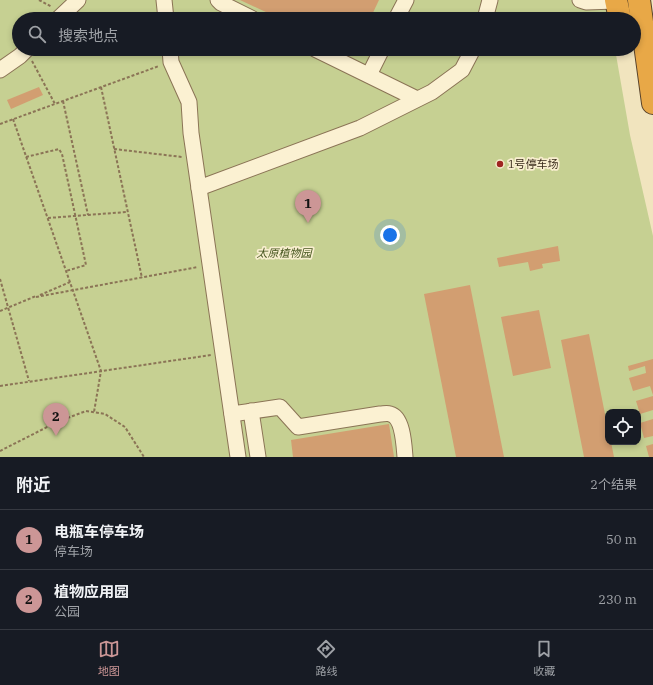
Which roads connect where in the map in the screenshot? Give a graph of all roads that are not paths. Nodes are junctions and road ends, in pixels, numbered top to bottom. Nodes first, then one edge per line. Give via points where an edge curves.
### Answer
1 (78, 0) edge
2 (164, 0) edge
3 (218, 0) edge
4 (406, 0) edge
5 (490, 0) edge
6 (580, 0) edge
7 (639, 0) edge
8 (618, 7) edge
9 (65, 12) edge
10 (165, 12) edge
11 (240, 12) edge
12 (400, 12) edge
13 (486, 12) edge
14 (641, 12) edge
15 (641, 15) edge
16 (20, 56) edge
17 (171, 56) edge
18 (330, 56) edge
19 (378, 56) edge
20 (469, 56) edge
21 (634, 56) edge
22 (0, 70) edge
23 (369, 75) junction
24 (417, 99) junction
25 (653, 102) edge
26 (199, 188) junction
27 (251, 411) junction
28 (232, 414) junction
29 (238, 457) edge
30 (258, 457) edge
31 (406, 457) edge

1 - 9 street
2 - 10 street
3 - 11 street
4 - 12 street
5 - 13 street
6 - 8 street
7 - 14 highway
15 - 25 highway
16 - 22 street
17 - 26 street via 189,102
18 - 23 street
19 - 23 street
20 - 24 street via 462,70 432,92
21 - 25 highway
23 - 24 street
24 - 26 street via 360,128
26 - 28 street
27 - 28 street
27 - 30 street
27 - 31 street via 280,407 298,427 390,414 397,418 400,425
28 - 29 street

